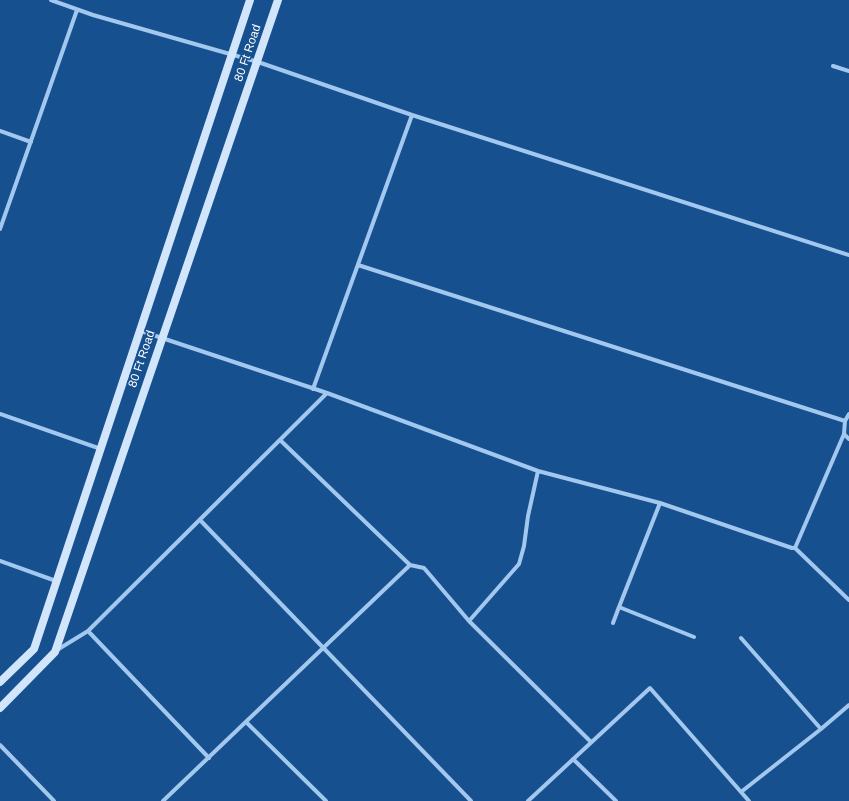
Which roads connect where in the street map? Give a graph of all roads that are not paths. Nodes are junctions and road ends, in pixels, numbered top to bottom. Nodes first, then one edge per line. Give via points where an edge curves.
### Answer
1 (51, 0) edge
2 (250, 0) edge
3 (278, 0) edge
4 (77, 10) junction
5 (232, 55) junction
6 (258, 62) junction
7 (833, 66) dead end
8 (849, 72) edge
9 (412, 115) junction
10 (0, 131) edge
11 (31, 142) junction
12 (0, 229) edge
13 (849, 255) edge
14 (358, 265) junction
15 (141, 331) junction
16 (162, 338) junction
17 (313, 389) junction
18 (327, 393) junction
19 (0, 414) edge
20 (849, 414) edge
21 (845, 421) junction
22 (844, 434) junction
23 (849, 439) edge
24 (280, 440) junction
25 (101, 448) junction
26 (538, 471) junction
27 (660, 503) junction
28 (200, 520) junction
29 (794, 548) junction
30 (0, 561) edge
31 (410, 565) junction
32 (56, 582) junction
33 (849, 600) edge
34 (619, 607) junction
35 (469, 621) junction
36 (613, 623) dead end
37 (88, 630) junction
38 (694, 637) dead end
39 (741, 638) dead end
40 (323, 647) junction
41 (55, 652) junction
42 (0, 682) edge
43 (849, 704) edge
44 (0, 708) edge
45 (246, 722) junction
46 (821, 728) junction
47 (591, 742) junction
48 (0, 745) edge
49 (209, 758) junction
50 (573, 758) junction
51 (741, 792) junction
52 (54, 801) edge
53 (163, 801) edge
54 (326, 801) edge
55 (471, 801) edge
56 (528, 801) edge
57 (616, 801) edge
58 (749, 801) edge

1 - 4 street
2 - 5 main road, 80 Ft Road
3 - 6 main road, 80 Ft Road
4 - 5 street
4 - 11 street
5 - 6 street
5 - 15 main road, 80 Ft Road
6 - 9 street
6 - 16 main road, 80 Ft Road
7 - 8 street
9 - 13 street
9 - 14 street
10 - 11 street
11 - 12 street
14 - 17 street
14 - 21 street
15 - 16 street
15 - 25 main road, 80 Ft Road
16 - 17 street
16 - 41 main road, 80 Ft Road
17 - 18 street
18 - 24 street
18 - 26 street
19 - 25 street
20 - 21 street
21 - 22 street
22 - 23 street
22 - 29 street
24 - 28 street
24 - 31 street
25 - 32 main road, 80 Ft Road
26 - 27 street
26 - 35 street via 520,564
27 - 29 street
27 - 34 street
28 - 37 street
28 - 40 street
29 - 33 street
30 - 32 street
31 - 35 street via 424,568
31 - 40 street
32 - 42 main road, 80 Ft Road via 34,649
34 - 36 street
34 - 38 street
35 - 47 street
37 - 41 street
37 - 49 street
39 - 46 street
40 - 45 street
40 - 55 street
41 - 44 main road, 80 Ft Road
43 - 46 street
45 - 49 street
45 - 54 street
46 - 51 street
47 - 50 street
47 - 51 street via 650,688
48 - 52 street
49 - 53 street
50 - 56 street
50 - 57 street
51 - 58 street

